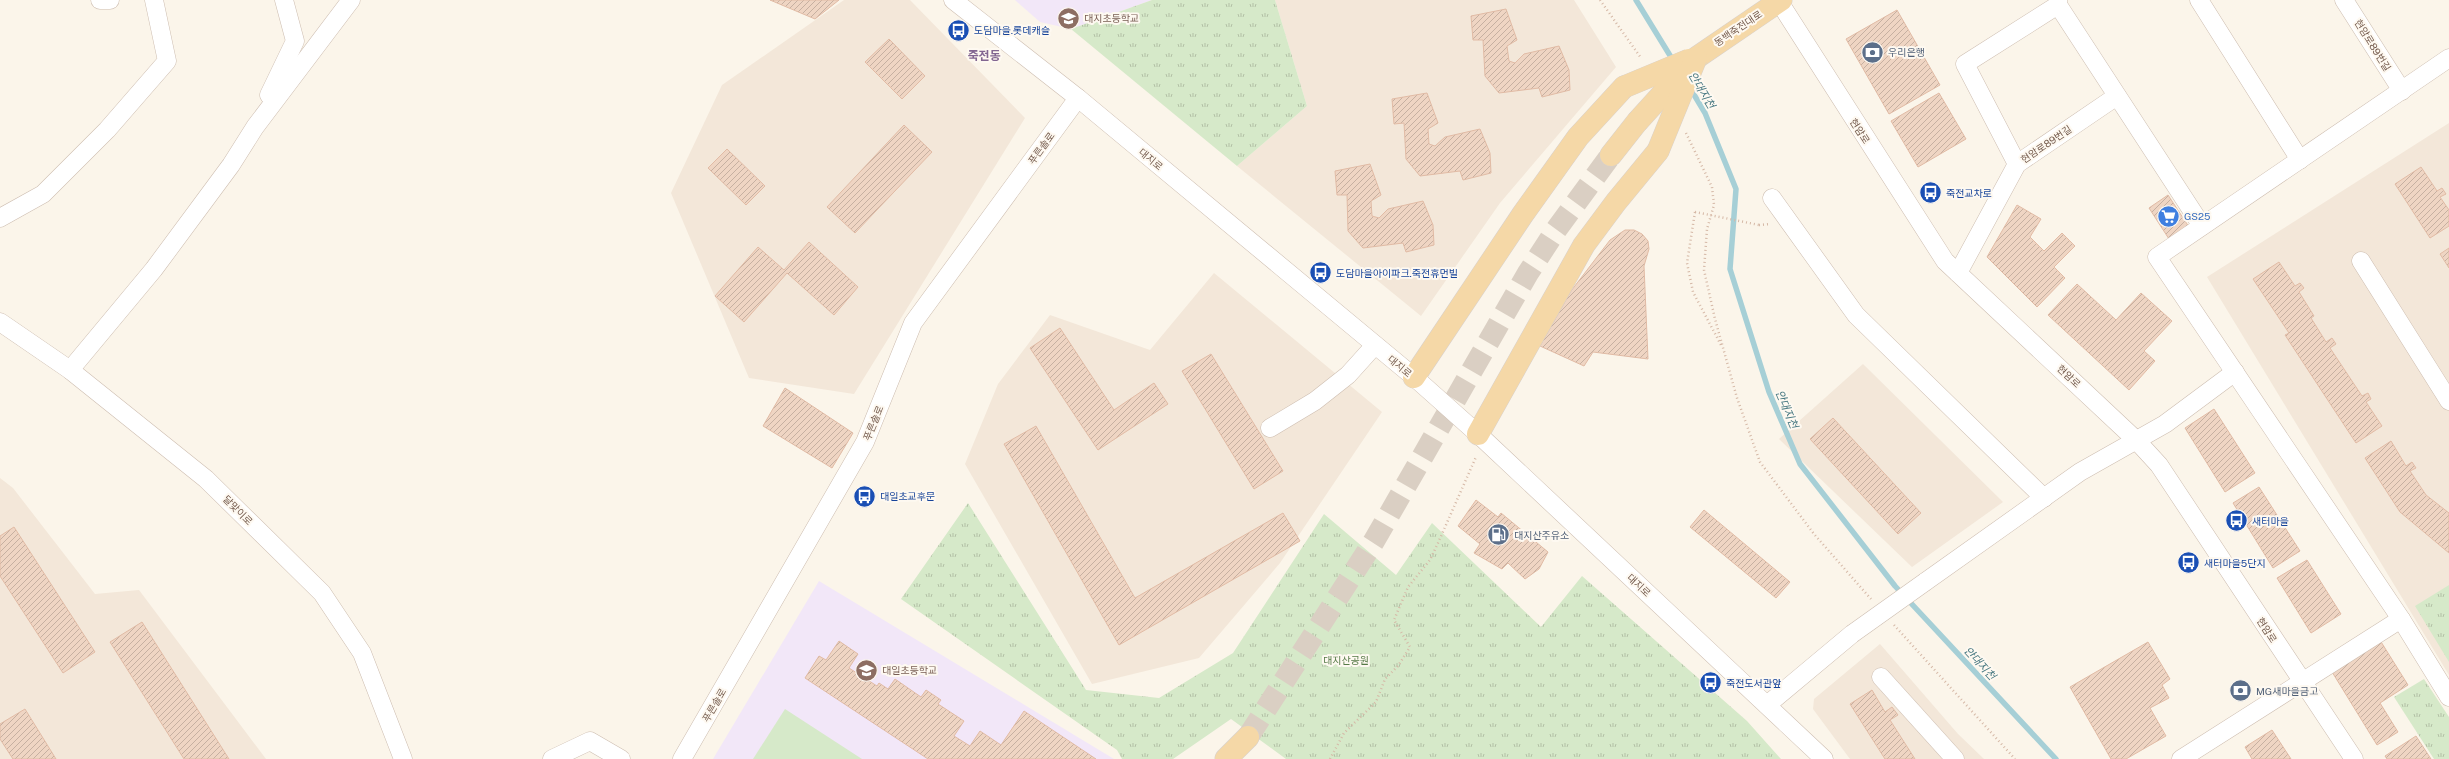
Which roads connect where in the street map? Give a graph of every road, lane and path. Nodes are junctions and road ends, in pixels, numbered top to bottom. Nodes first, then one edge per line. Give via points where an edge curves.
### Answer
1 (100, 0) edge
2 (110, 0) edge
3 (154, 0) edge
4 (284, 0) edge
5 (351, 0) edge
6 (953, 0) edge
7 (1600, 0) edge
8 (2199, 0) edge
9 (2344, 0) edge
10 (1779, 1) edge
11 (2058, 2) edge
12 (1696, 58) junction
13 (2449, 58) edge
14 (1646, 65) dead end
15 (2402, 91) junction
16 (2117, 96) junction
17 (1078, 98) junction
18 (255, 127) junction
19 (1685, 131) dead end
20 (1611, 155) tunnel mouth
21 (2300, 160) junction
22 (2017, 164) junction
23 (1772, 198) dead end
24 (0, 218) edge
25 (1759, 225) dead end
26 (2202, 226) junction
27 (2361, 261) dead end
28 (1958, 273) junction
29 (0, 322) edge
30 (1375, 345) junction
31 (1723, 350) junction
32 (70, 370) junction
33 (2234, 372) junction
34 (1414, 377) junction
35 (2449, 401) edge
36 (1270, 428) dead end
37 (1482, 438) junction
38 (2137, 441) junction
39 (2044, 498) junction
40 (1876, 604) dead end
41 (2401, 619) junction
42 (1891, 622) dead end
43 (1881, 677) dead end
44 (2302, 683) junction
45 (2449, 697) edge
46 (1767, 705) junction
47 (1248, 737) junction
48 (403, 759) edge
49 (552, 759) edge
50 (621, 759) edge
51 (682, 759) edge
52 (1226, 759) edge
53 (1232, 759) edge
54 (1238, 759) edge
55 (1330, 759) edge
56 (1824, 759) edge
57 (1955, 759) edge
58 (2015, 759) edge
59 (2181, 759) edge
60 (2354, 759) edge

1 - 2 street
3 - 24 street via 167,61 107,130 43,194
4 - 18 street via 295,41
5 - 18 street
6 - 17 street, 대지로
7 - 14 path
8 - 21 street
9 - 15 street, 현암로89번길
10 - 12 main road, 동백죽전대로
10 - 28 street, 현암로 via 1945,261
11 - 16 street
11 - 22 street via 1966,64
12 - 20 main road, bridge via 1637,122
12 - 34 main road, bridge via 1624,87 1578,137
12 - 37 main road, bridge via 1658,151 1584,245
13 - 15 street
15 - 21 street
16 - 22 street, 현암로89번길
16 - 26 street
17 - 30 street, 대지로
17 - 51 street, 푸른솔로 via 912,323 866,442
18 - 32 street via 231,165 154,269
19 - 31 path via 1712,187 1714,205 1707,230 1704,270
21 - 26 street
22 - 28 street, 현암로89번길
23 - 39 street via 1856,315
25 - 31 path, bridge via 1695,212 1687,263 1693,292
26 - 33 street via 2157,257
27 - 35 street
28 - 38 street, 현암로
29 - 32 street, 달맞이로
30 - 34 street, 대지로
30 - 36 street via 1348,375 1314,401
31 - 40 path via 1760,462 1814,534
32 - 48 street, 달맞이로 via 206,479 322,593 362,653
33 - 38 street via 2165,424
33 - 41 street
34 - 37 street, 대지로
37 - 46 street, 대지로
37 - 55 path via 1430,560 1408,587 1394,620 1410,647 1398,666 1385,679 1376,702 1344,733
38 - 39 street via 2080,472
38 - 44 street, 현암로 via 2159,465
39 - 46 street, bridge via 1852,634
41 - 44 street
41 - 45 street
42 - 58 path
43 - 57 street
44 - 59 street
44 - 60 street, 현암로
46 - 56 street, 대지로
47 - 52 main road
47 - 53 main road
47 - 54 main road
49 - 50 street via 590,741

